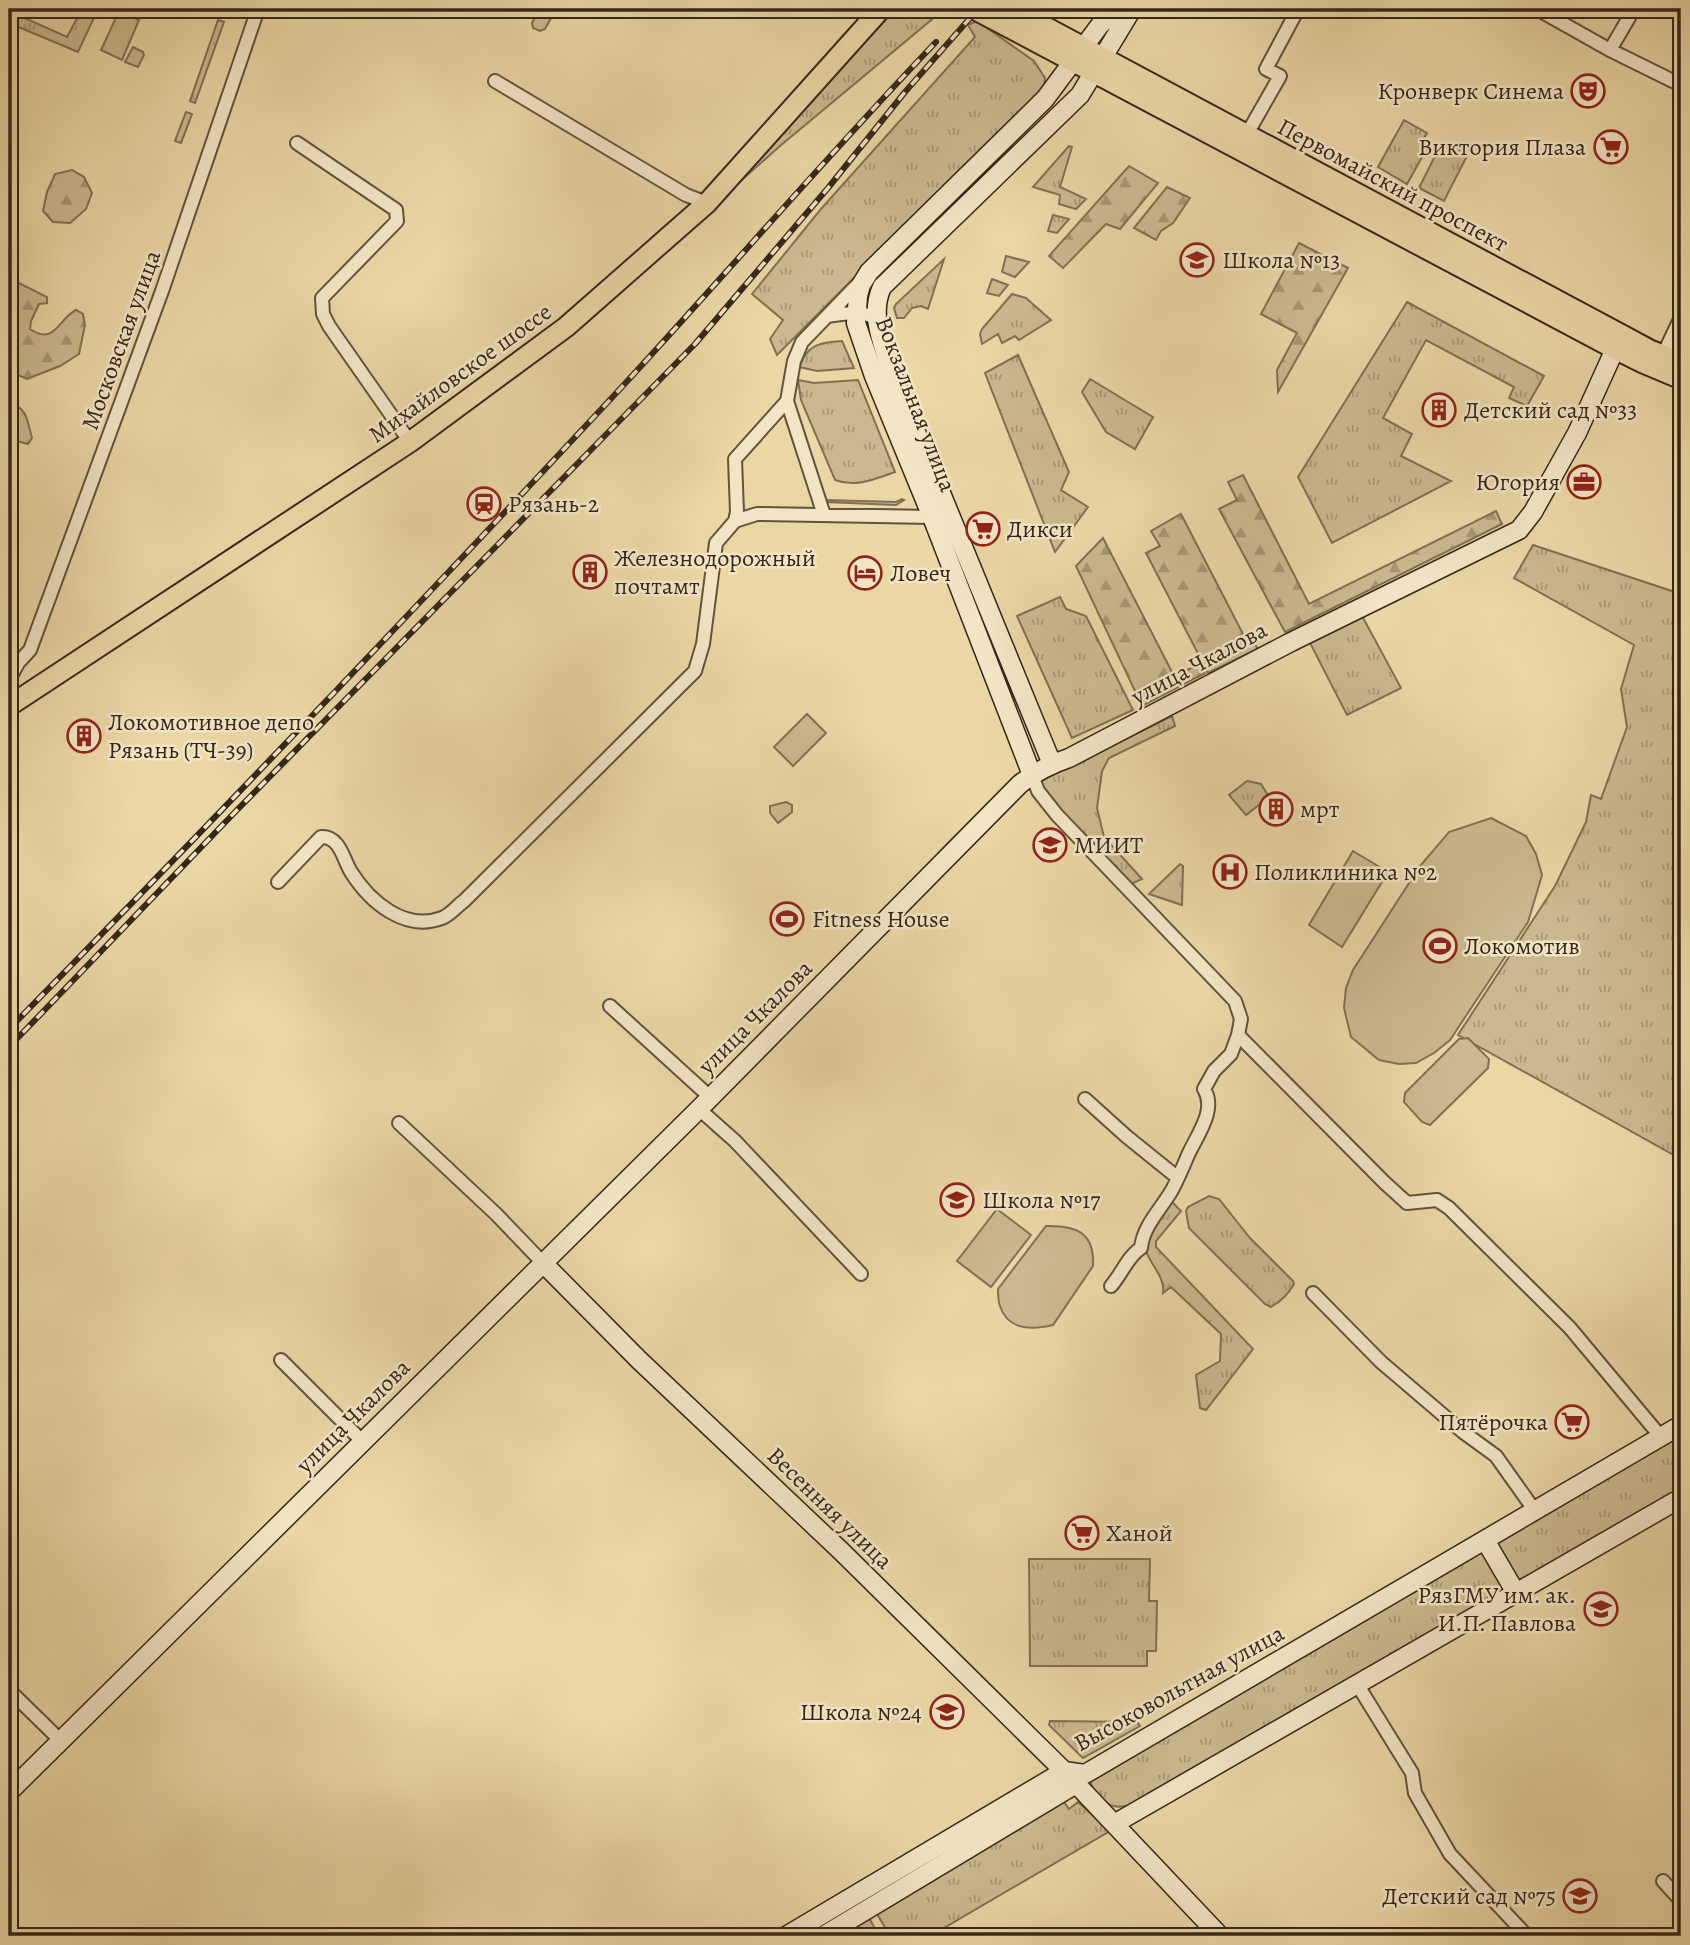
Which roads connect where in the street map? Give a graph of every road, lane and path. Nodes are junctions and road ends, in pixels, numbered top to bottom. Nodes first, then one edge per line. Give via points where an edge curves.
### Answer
1 (258, 9) edge
2 (881, 9) edge
3 (974, 9) edge
4 (1012, 9) edge
5 (1117, 9) edge
6 (1132, 9) edge
7 (1298, 9) edge
8 (1537, 9) edge
9 (1634, 9) edge
10 (1610, 50) junction
11 (1079, 54) junction
12 (1098, 64) junction
13 (495, 81) dead end
14 (1681, 85) edge
15 (1247, 134) junction
16 (297, 143) dead end
17 (707, 203) junction
18 (869, 272) junction
19 (856, 313) junction
20 (827, 316) junction
21 (1681, 317) edge
22 (876, 319) junction
23 (1615, 349) junction
24 (1672, 358) edge
25 (1681, 379) edge
26 (787, 401) junction
27 (410, 442) junction
28 (824, 515) junction
29 (941, 515) junction
30 (735, 521) junction
31 (9, 680) edge
32 (9, 706) edge
33 (1052, 764) junction
34 (1031, 775) junction
35 (278, 882) dead end
36 (610, 1006) dead end
37 (1238, 1035) junction
38 (1085, 1099) dead end
39 (704, 1103) junction
40 (399, 1123) dead end
41 (1178, 1178) junction
42 (543, 1263) junction
43 (860, 1274) dead end
44 (1111, 1286) dead end
45 (1313, 1293) dead end
46 (281, 1360) dead end
47 (1681, 1425) edge
48 (1661, 1437) junction
49 (362, 1441) junction
50 (1681, 1498) edge
51 (1535, 1511) junction
52 (1485, 1540) junction
53 (1516, 1593) junction
54 (1357, 1684) junction
55 (9, 1690) edge
56 (60, 1740) junction
57 (1070, 1777) junction
58 (9, 1792) edge
59 (1147, 1805) junction
60 (1114, 1824) junction
61 (1145, 1857) junction
62 (1663, 1881) dead end
63 (1681, 1901) edge
64 (786, 1936) edge
65 (823, 1936) edge
66 (1220, 1936) edge
67 (1527, 1936) edge

1 - 31 street, Московская улица via 162,291 30,650
2 - 17 main road, Михайловское шоссе
3 - 11 main road
4 - 11 main road
5 - 11 street, Вокзальная улица
6 - 12 street, Вокзальная улица
7 - 15 street via 1266,69 1280,76
8 - 10 street
9 - 10 street
10 - 14 street
11 - 12 main road
11 - 18 street, Вокзальная улица via 1045,99
12 - 15 main road, Первомайский проспект
12 - 22 street, Вокзальная улица via 1080,94 883,287
12 - 23 main road, Первомайский проспект
13 - 17 street via 686,195
15 - 24 main road, Первомайский проспект
16 - 27 street via 396,210 397,221 322,298 329,326
17 - 27 main road, Михайловское шоссе via 566,327
18 - 19 street, Вокзальная улица
18 - 20 street
19 - 20 street
19 - 22 street
19 - 29 street, Вокзальная улица via 874,376
20 - 26 street via 798,351
21 - 24 street
22 - 29 street, Вокзальная улица
23 - 25 main road, Первомайский проспект
23 - 33 street, улица Чкалова via 1577,433 1519,530
26 - 28 street
26 - 30 street via 735,459
27 - 32 main road, Михайловское шоссе
28 - 29 street
28 - 30 street via 757,514
29 - 33 street, Вокзальная улица
29 - 34 street, Вокзальная улица
30 - 35 street via 716,543 705,632 695,671 464,901 443,917 419,922 391,914 359,884 327,836
33 - 34 street, улица Чкалова
34 - 37 street via 1057,815 1235,1001 1241,1019
34 - 39 street, улица Чкалова
36 - 39 street
37 - 41 street via 1231,1055 1204,1088 1208,1096 1205,1119
37 - 48 street via 1407,1203 1444,1203 1570,1328
38 - 41 street
39 - 42 street, улица Чкалова
39 - 43 street
40 - 42 street, Весенняя улица
41 - 44 street via 1146,1230 1141,1248
42 - 49 street, улица Чкалова
42 - 57 street, Весенняя улица
45 - 51 street via 1381,1362 1496,1456
46 - 49 street
47 - 48 street, Высоковольтная улица
48 - 51 street, Высоковольтная улица
49 - 56 street, улица Чкалова
50 - 53 street
51 - 52 street, Высоковольтная улица
52 - 53 street
52 - 57 street, Высоковольтная улица via 1085,1774
53 - 54 street
54 - 59 street
54 - 67 street via 1412,1773 1415,1793 1450,1854
55 - 56 street
56 - 58 street, улица Чкалова
57 - 60 street, Весенняя улица
57 - 64 street, Высоковольтная улица
57 - 65 street, Высоковольтная улица
59 - 60 street
59 - 61 street via 1137,1829
60 - 61 street, Весенняя улица
61 - 66 street, Весенняя улица
62 - 63 street

